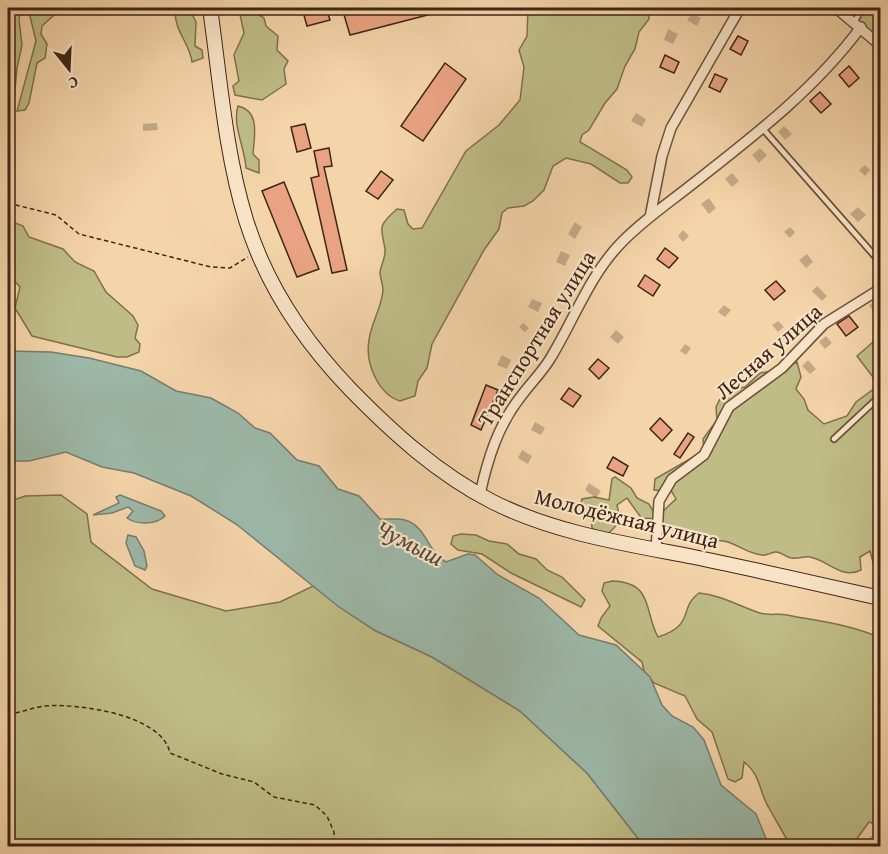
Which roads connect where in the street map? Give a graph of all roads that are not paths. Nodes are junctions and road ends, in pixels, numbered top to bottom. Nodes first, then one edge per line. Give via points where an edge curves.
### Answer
1 (210, 8) edge
2 (740, 8) edge
3 (836, 8) edge
4 (861, 8) edge
5 (858, 25) junction
6 (880, 45) edge
7 (762, 129) junction
8 (651, 217) junction
9 (880, 262) edge
10 (880, 289) edge
11 (880, 396) edge
12 (834, 439) dead end
13 (480, 494) junction
14 (656, 550) junction
15 (880, 598) edge

1 - 13 street, Молодёжная улица via 237,189 257,252 293,320 337,376 418,453
2 - 8 street via 671,128
3 - 5 street
4 - 5 lane
5 - 6 street
5 - 7 street, Транспортная улица via 844,50
7 - 8 street, Транспортная улица
7 - 9 lane
8 - 13 street, Транспортная улица via 621,242 603,265 549,362 504,422 489,453
10 - 14 street, Лесная улица via 824,324 782,368 729,407 704,455 672,479 659,501
11 - 12 lane
13 - 14 street, Молодёжная улица via 527,517
14 - 15 street, Молодёжная улица

